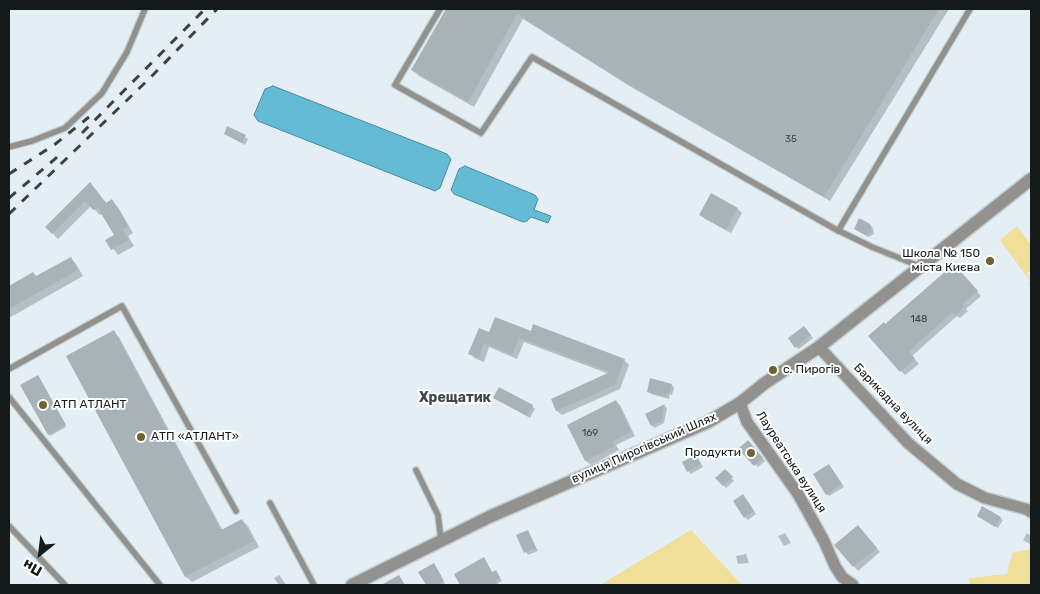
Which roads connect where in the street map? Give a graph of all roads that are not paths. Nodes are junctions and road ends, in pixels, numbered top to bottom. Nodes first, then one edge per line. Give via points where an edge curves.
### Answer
1 (145, 9) edge
2 (440, 9) edge
3 (970, 9) edge
4 (9, 147) edge
5 (1031, 179) edge
6 (838, 231) junction
7 (921, 266) junction
8 (819, 347) junction
9 (9, 368) edge
10 (9, 397) edge
11 (740, 403) junction
12 (416, 470) dead end
13 (270, 503) dead end
14 (236, 511) dead end
15 (1031, 512) edge
16 (9, 526) edge
17 (441, 541) junction
18 (65, 585) edge
19 (160, 585) edge
20 (314, 585) edge
21 (352, 585) edge
22 (853, 585) edge

1 - 4 lane via 127,52 102,93 65,128
2 - 6 lane via 396,85 482,133 532,57
3 - 6 lane
5 - 7 street, вулиця Пирогівський Шлях
6 - 7 lane
7 - 8 street, вулиця Пирогівський Шлях
8 - 11 street, вулиця Пирогівський Шлях
8 - 15 street, Барикадна вулиця via 908,443 957,484 986,498
9 - 14 lane via 122,306
10 - 19 lane
11 - 17 street, вулиця Пирогівський Шлях via 708,422
11 - 22 street, Лауреатська вулиця via 747,422 798,494 834,566
12 - 17 lane via 438,515
13 - 20 lane
16 - 18 lane
17 - 21 street, вулиця Пирогівський Шлях

